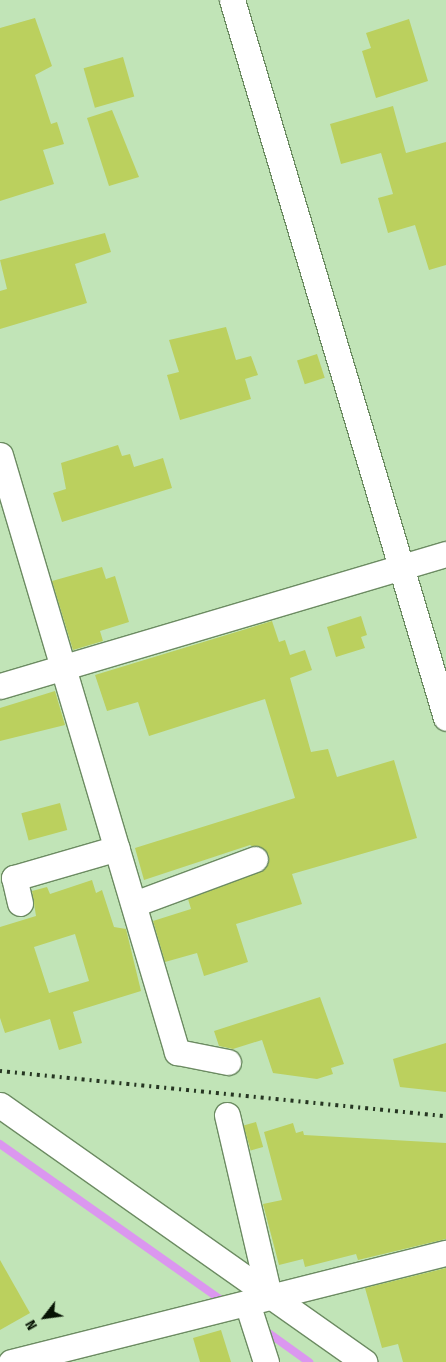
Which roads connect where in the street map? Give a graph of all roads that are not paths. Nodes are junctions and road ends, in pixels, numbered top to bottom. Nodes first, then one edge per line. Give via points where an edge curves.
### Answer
1 (232, 0) edge
2 (0, 455) edge
3 (446, 554) edge
4 (402, 568) junction
5 (63, 667) junction
6 (0, 686) edge
7 (446, 718) edge
8 (117, 848) junction
9 (255, 859) dead end
10 (20, 903) dead end
11 (134, 904) junction
12 (228, 1062) dead end
13 (0, 1105) edge
14 (227, 1115) dead end
15 (446, 1253) edge
16 (259, 1300) junction
17 (11, 1362) edge
18 (266, 1362) edge
19 (364, 1362) edge

1 - 4 street
2 - 5 street
3 - 4 street
4 - 5 street
4 - 7 street
5 - 6 street
5 - 8 street
8 - 10 street via 14,878
8 - 11 street
9 - 11 street
11 - 12 street via 177,1052
13 - 16 street
14 - 16 street
15 - 16 street
16 - 17 street
16 - 18 street
16 - 19 street

